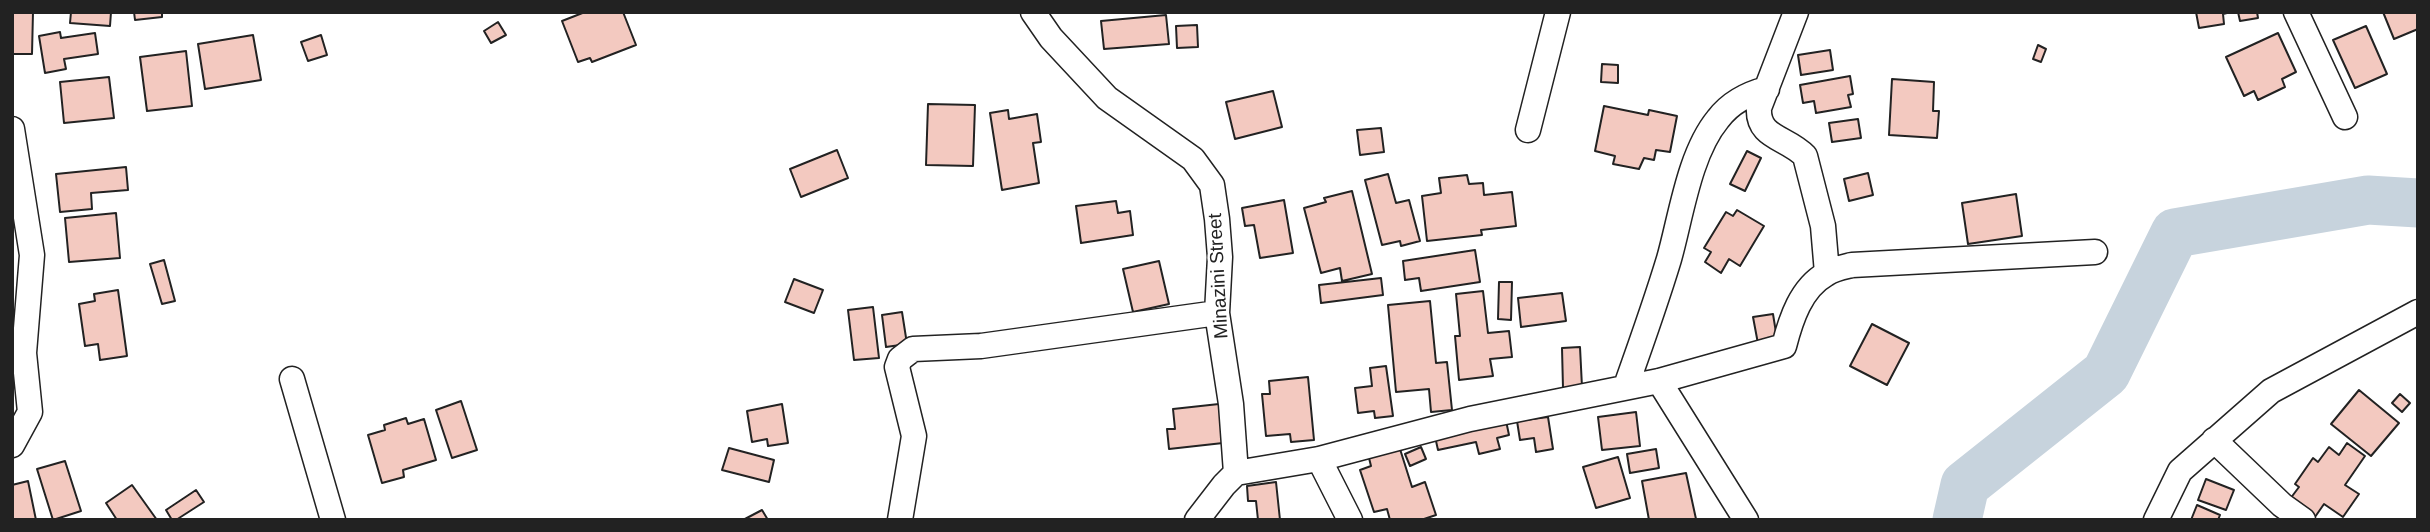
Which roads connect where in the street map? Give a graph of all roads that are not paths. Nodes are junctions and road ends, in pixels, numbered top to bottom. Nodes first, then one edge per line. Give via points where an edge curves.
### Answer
1 (1033, 12) edge
2 (1558, 12) edge
3 (1796, 12) edge
4 (2296, 12) edge
5 (1767, 89) junction
6 (2345, 117) dead end
7 (12, 129) edge
8 (1528, 130) dead end
9 (2095, 252) dead end
10 (1827, 273) junction
11 (2418, 312) edge
12 (1217, 313) junction
13 (18, 347) edge
14 (292, 379) dead end
15 (1659, 381) junction
16 (1626, 386) junction
17 (2214, 440) junction
18 (12, 445) edge
19 (1319, 459) junction
20 (1236, 473) junction
21 (333, 520) edge
22 (900, 520) edge
23 (1197, 520) edge
24 (1350, 520) edge
25 (1745, 520) edge
26 (2156, 520) edge
27 (2303, 520) edge

1 - 12 street, Minazini Street via 1107,98 1193,159 1212,185 1220,257
2 - 8 street
3 - 5 street
4 - 6 street
5 - 10 street via 1758,119 1763,128 1805,156 1823,226
5 - 16 street via 1733,103 1703,141
7 - 13 street via 32,255
9 - 10 street via 1852,264
10 - 15 street via 1809,287 1784,346
11 - 17 street via 2271,391
12 - 20 street, Minazini Street
12 - 22 street via 981,345 913,349 897,366 914,436
13 - 18 street via 30,412
14 - 21 street
15 - 16 street
15 - 25 street
16 - 19 street via 1469,419
17 - 26 street via 2180,471
17 - 27 street
19 - 20 street
19 - 24 street
20 - 23 street

